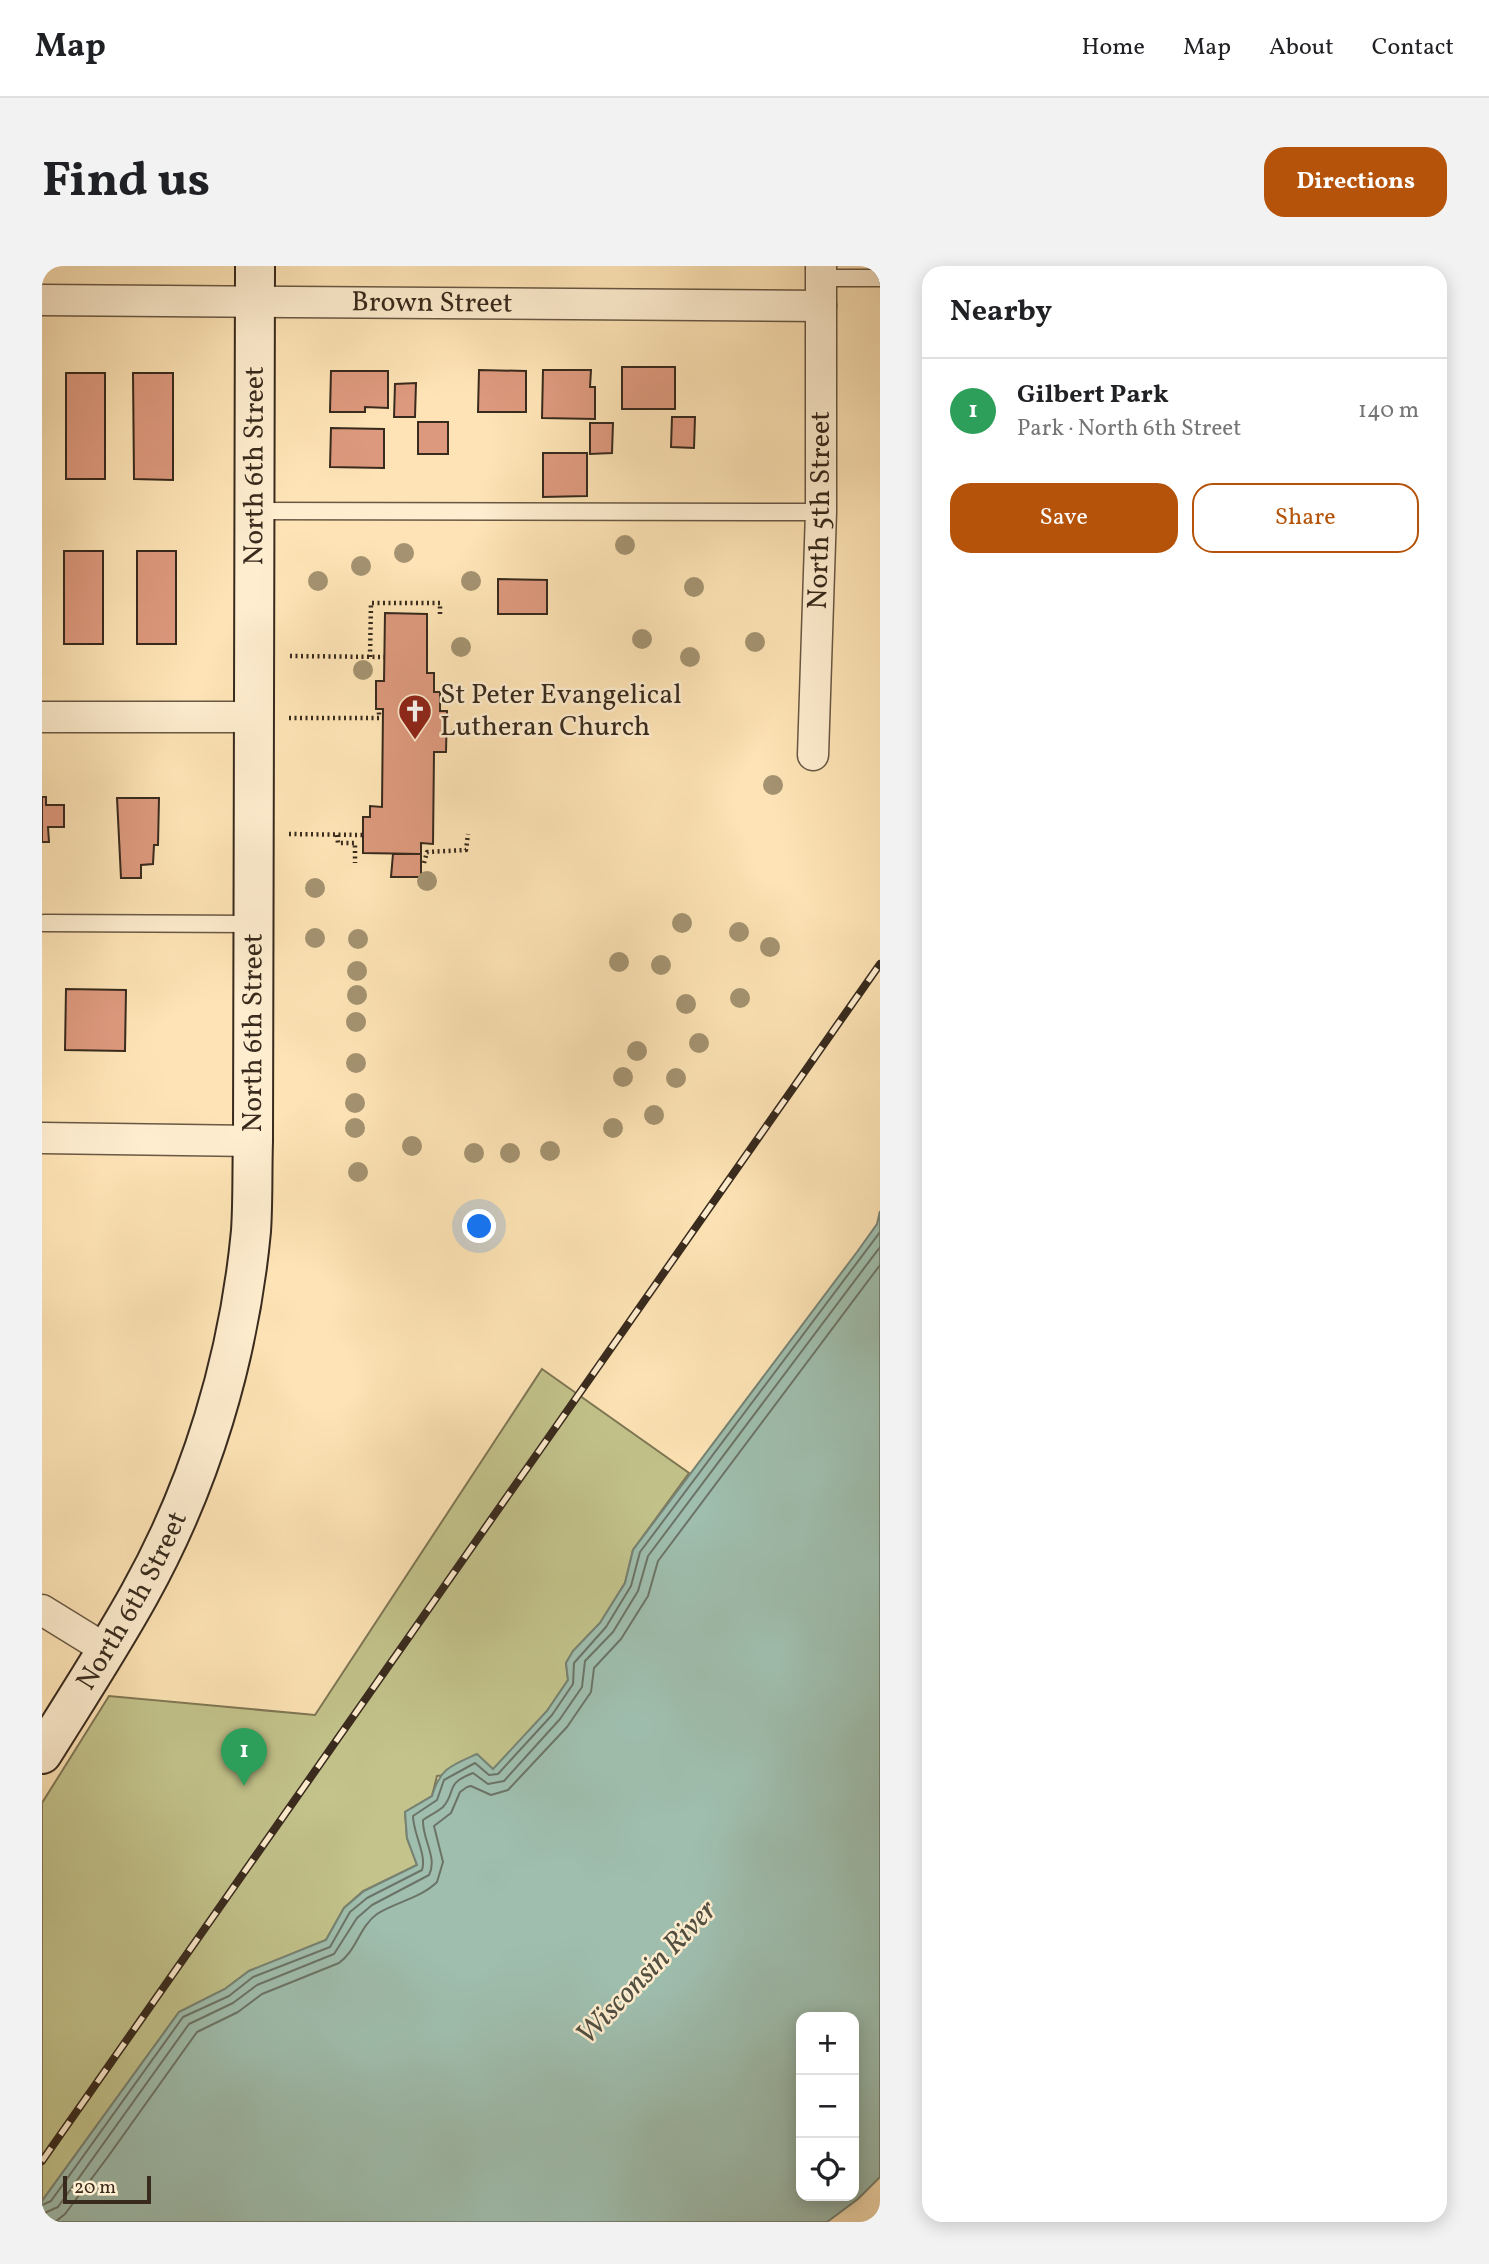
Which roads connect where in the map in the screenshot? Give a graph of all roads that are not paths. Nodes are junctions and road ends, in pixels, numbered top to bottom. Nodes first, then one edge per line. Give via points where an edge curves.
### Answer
1 (880, 278) edge
2 (254, 283) edge
3 (821, 283) edge
4 (42, 300) edge
5 (254, 511) junction
6 (821, 512) junction
7 (42, 717) edge
8 (272, 717) junction
9 (813, 755) dead end
10 (44, 923) dead end
11 (254, 924) junction
12 (42, 1138) edge
13 (253, 1141) junction
14 (42, 1610) edge
15 (107, 1650) junction
16 (42, 1754) edge

1 - 3 lane
2 - 3 street, Brown Street
2 - 4 street, Brown Street
2 - 5 main road, North 6th Street
3 - 6 street, North 5th Street
5 - 6 lane
5 - 8 main road, North 6th Street
6 - 9 street, North 5th Street
7 - 8 street
8 - 11 main road, North 6th Street
10 - 11 lane
11 - 13 main road, North 6th Street
12 - 13 street
13 - 15 main road, North 6th Street via 251,1231 222,1392 184,1502
14 - 15 street
15 - 16 main road, North 6th Street

